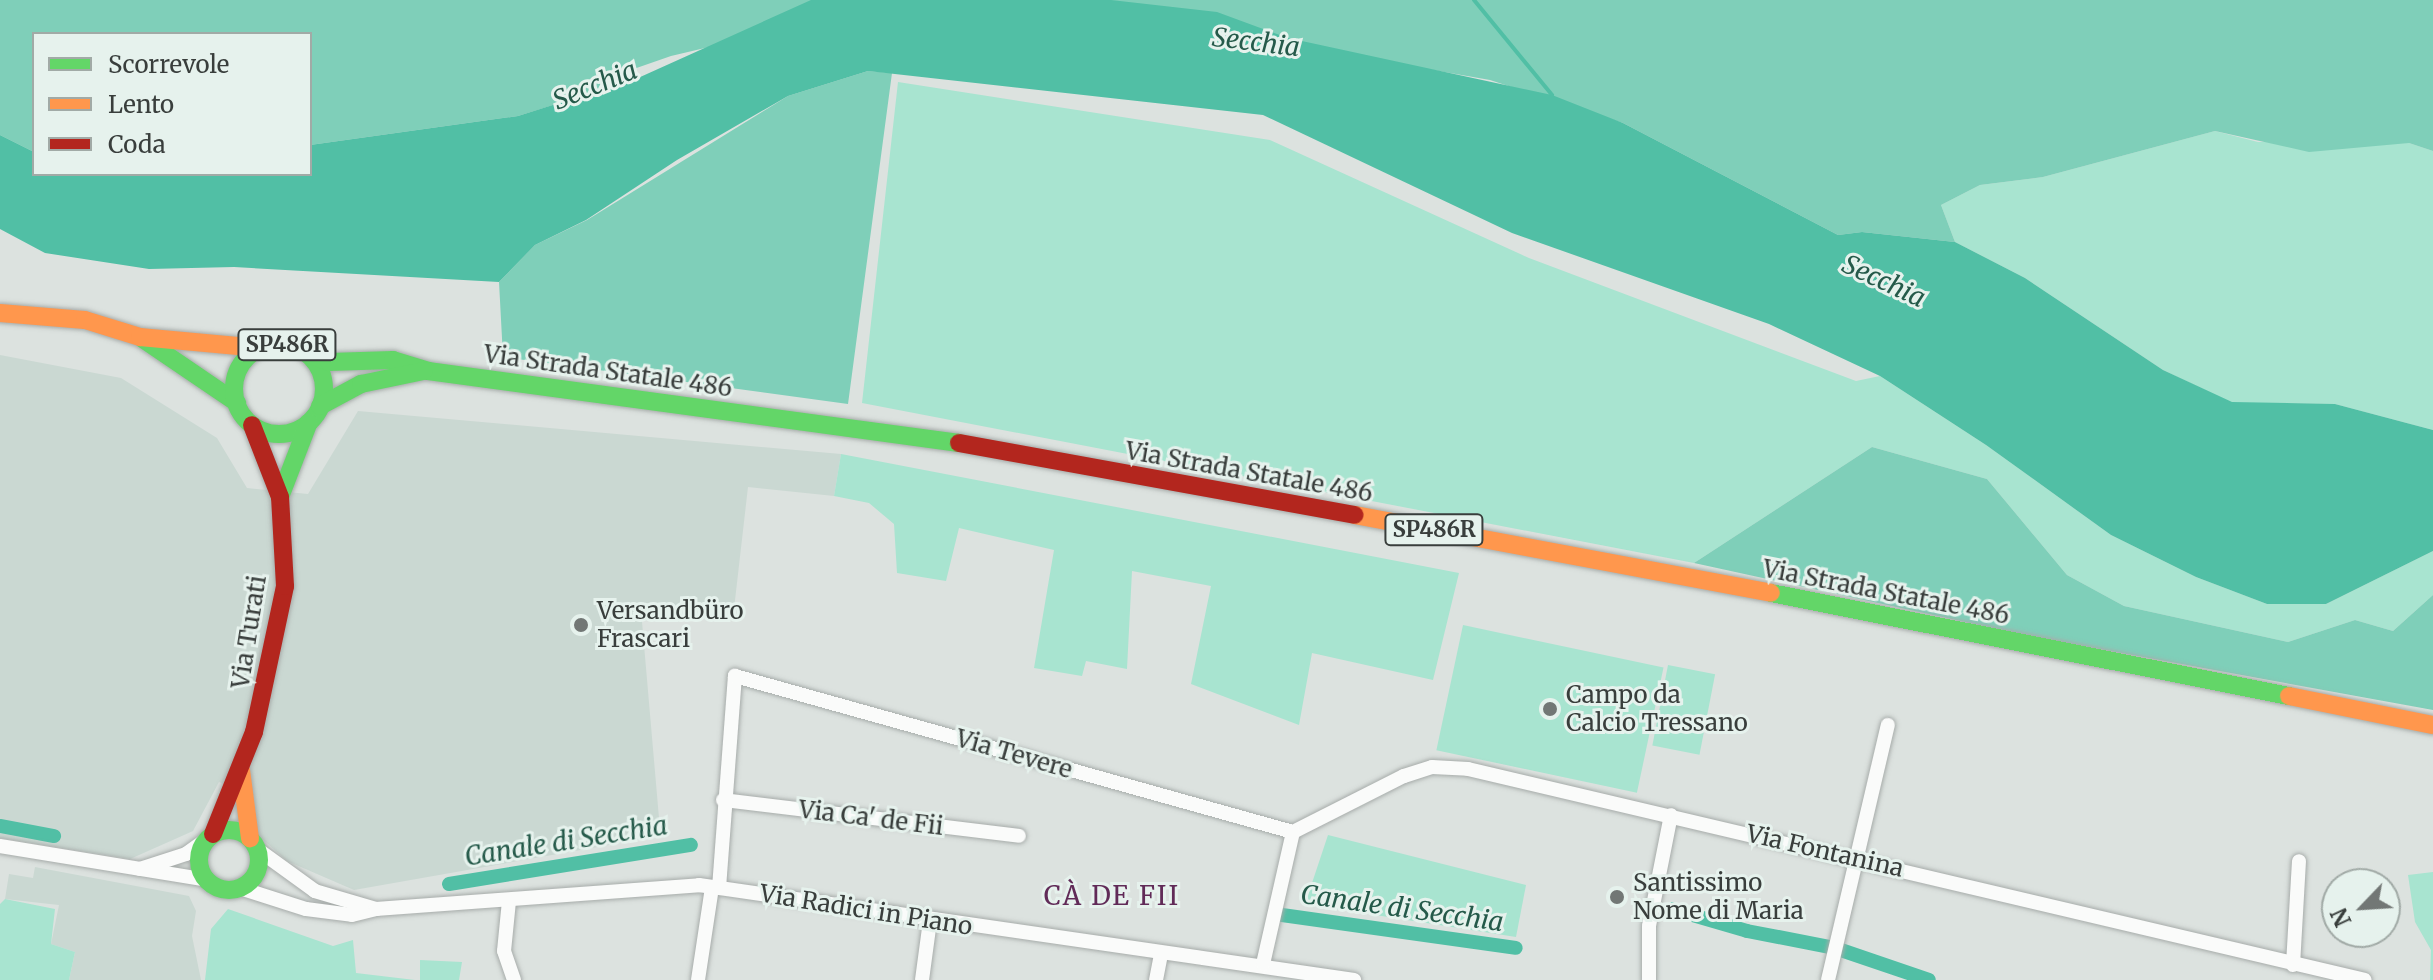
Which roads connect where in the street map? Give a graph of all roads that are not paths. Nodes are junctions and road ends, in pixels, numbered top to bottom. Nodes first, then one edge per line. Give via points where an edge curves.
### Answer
1 (0, 313) edge
2 (140, 337) junction
3 (259, 348) junction
4 (305, 352) junction
5 (428, 371) junction
6 (237, 403) junction
7 (315, 414) junction
8 (252, 425) junction
9 (280, 497) junction
10 (1888, 725) dead end
11 (2433, 725) edge
12 (241, 770) junction
13 (723, 800) junction
14 (1671, 815) junction
15 (1293, 832) junction
16 (1019, 836) dead end
17 (209, 838) junction
18 (254, 844) junction
19 (0, 846) edge
20 (1857, 857) junction
21 (2299, 861) dead end
22 (140, 869) junction
23 (207, 880) junction
24 (716, 887) junction
25 (240, 888) junction
26 (509, 901) junction
27 (376, 909) junction
28 (930, 921) junction
29 (1161, 954) junction
30 (1263, 964) junction
31 (2293, 965) junction
32 (514, 980) edge
33 (698, 980) edge
34 (922, 980) edge
35 (1156, 980) edge
36 (1354, 980) edge
37 (1649, 980) edge
38 (1828, 980) edge
39 (2365, 980) edge

1 - 2 main road, SP486R via 85,320
2 - 3 main road, SP486R
2 - 6 main road, SP486R
3 - 4 main road, SP486R via 275,344
3 - 6 main road, SP486R via 240,366
4 - 5 main road, SP486R via 329,362 393,360
4 - 7 main road, SP486R via 322,377
5 - 7 main road, SP486R via 361,384
5 - 11 main road, Via Strada Statale 486 / SP486R via 972,445 1687,576
6 - 8 main road, SP486R
7 - 8 main road, SP486R via 281,433
7 - 9 main road
8 - 9 main road
9 - 12 main road, Via Turati via 285,586 269,679
10 - 20 street
12 - 17 main road, Via Turati
12 - 18 main road, Via Turati
13 - 15 street, Via Tevere via 735,676
13 - 16 street, Via Ca' de Fii
13 - 24 street
14 - 15 street, Via Fontanina via 1432,767
14 - 20 street, Via Fontanina
14 - 37 street via 1649,926
15 - 30 street
17 - 18 main road via 236,830
17 - 22 street via 186,854
17 - 23 main road via 199,861
18 - 25 main road via 254,877
18 - 27 street, Via Radici in Piano via 323,895
19 - 22 street
20 - 31 street, Via Fontanina
20 - 38 street
21 - 31 street
22 - 23 street
23 - 25 main road via 221,889
24 - 26 street, Via Radici in Piano
24 - 28 street, Via Radici in Piano
24 - 33 street
25 - 27 street, Via Radici in Piano via 306,909 352,915
26 - 27 street, Via Radici in Piano
26 - 32 street via 504,951
28 - 29 street, Via Radici in Piano
28 - 34 street
29 - 30 street, Via Radici in Piano
29 - 35 street
30 - 36 street, Via Radici in Piano
31 - 39 street, Via Fontanina

